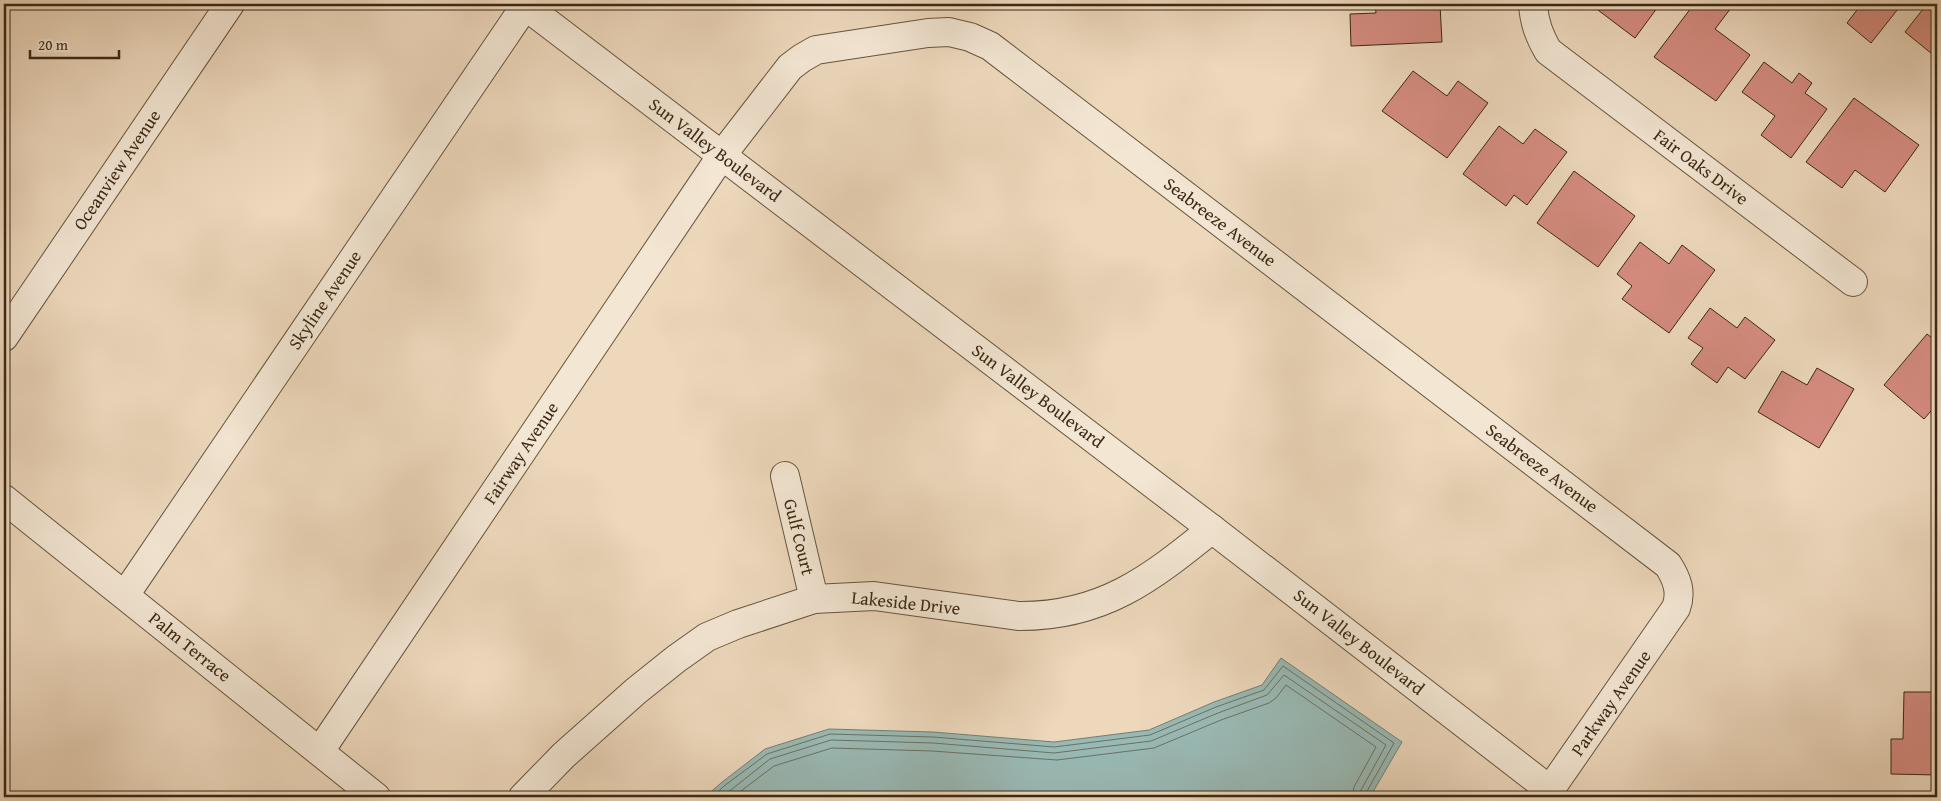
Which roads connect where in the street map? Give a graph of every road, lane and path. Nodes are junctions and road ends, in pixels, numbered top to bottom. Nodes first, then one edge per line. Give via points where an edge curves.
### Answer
1 (230, 4) edge
2 (1533, 4) edge
3 (524, 5) edge
4 (722, 155) junction
5 (1853, 282) dead end
6 (4, 337) edge
7 (784, 476) dead end
8 (4, 499) edge
9 (1212, 528) junction
10 (125, 595) junction
11 (814, 598) junction
12 (1676, 608) joint
13 (320, 751) junction
14 (1548, 794) edge
15 (376, 797) edge
16 (523, 797) edge

1 - 6 street, Oceanview Avenue
2 - 5 street, Fair Oaks Drive via 1538,34 1548,51
3 - 4 street, Sun Valley Boulevard
3 - 10 street, Skyline Avenue
4 - 9 street, Sun Valley Boulevard
4 - 12 street, Seabreeze Avenue via 790,67 816,50 950,32 990,46 1668,565 1678,584
4 - 13 street, Fairway Avenue
7 - 11 street, Gulf Court
8 - 10 street, Palm Terrace
9 - 11 street, Lakeside Drive via 1148,579 1118,596 1084,608 1042,616 1018,616 874,596
9 - 14 street, Sun Valley Boulevard
10 - 13 street, Palm Terrace
11 - 16 street, Lakeside Drive via 707,637 654,676 583,738
12 - 14 street, Parkway Avenue
13 - 15 street, Palm Terrace

